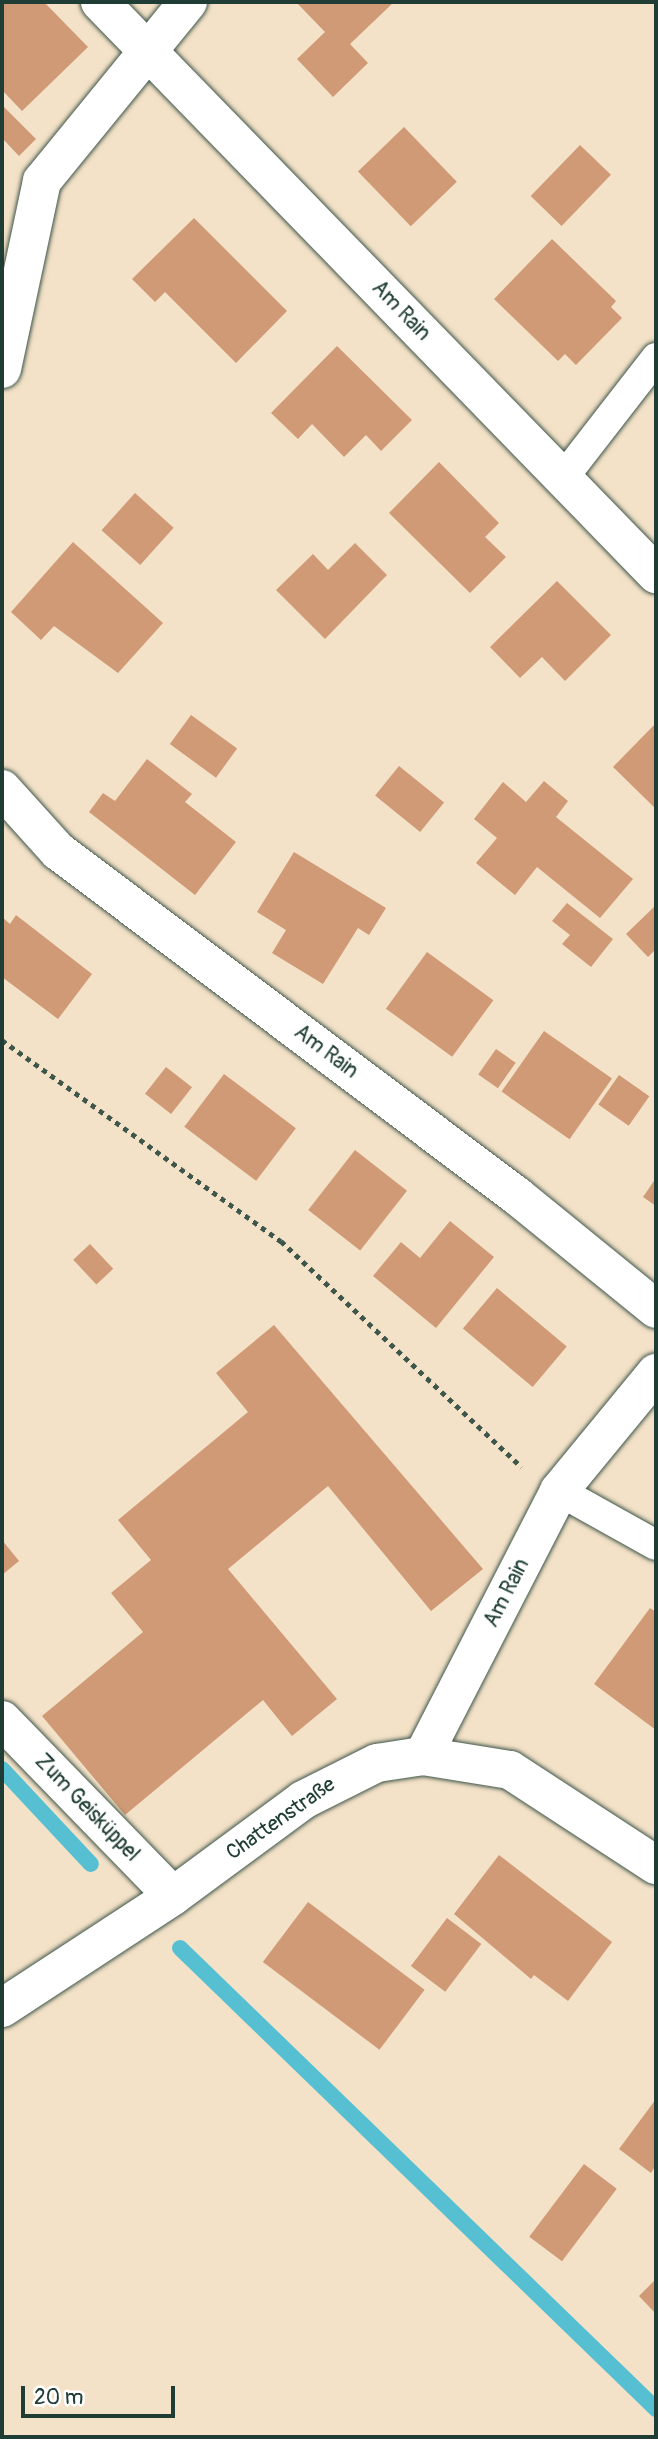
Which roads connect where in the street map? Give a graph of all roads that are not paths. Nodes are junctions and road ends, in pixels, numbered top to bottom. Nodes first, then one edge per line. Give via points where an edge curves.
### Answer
1 (100, 2) edge
2 (188, 2) edge
3 (145, 49) junction
4 (656, 358) edge
5 (2, 369) edge
6 (563, 478) junction
7 (656, 574) edge
8 (2, 789) edge
9 (656, 1310) edge
10 (656, 1373) edge
11 (559, 1491) junction
12 (656, 1545) edge
13 (2, 1720) edge
14 (423, 1756) junction
15 (656, 1865) edge
16 (173, 1896) junction
17 (2, 2008) edge

1 - 3 street, Am Rain
2 - 3 street
3 - 5 street via 42,181
3 - 6 street, Am Rain
4 - 6 lane
6 - 7 street, Am Rain
8 - 9 street, Am Rain via 58,851 517,1196
10 - 11 street, Am Rain
11 - 12 lane
11 - 14 street, Am Rain
13 - 16 street, Zum Geisküppel
14 - 15 street, Chattenstraße via 510,1770
14 - 16 street, Chattenstraße via 337,1779
16 - 17 street, Chattenstraße

